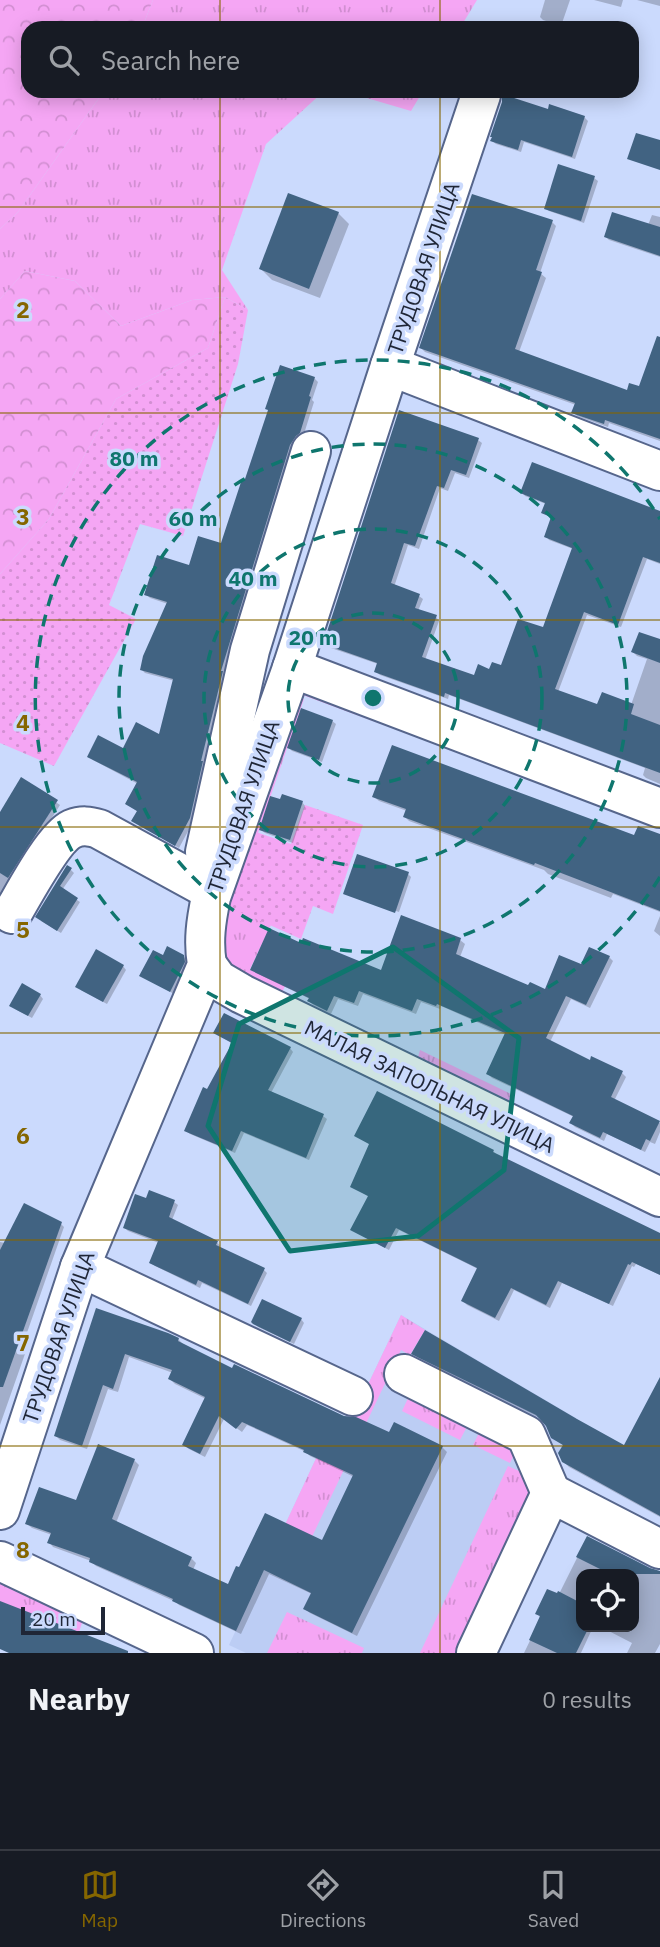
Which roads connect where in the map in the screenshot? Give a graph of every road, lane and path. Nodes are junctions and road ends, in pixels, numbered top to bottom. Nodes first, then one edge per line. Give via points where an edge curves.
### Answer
1 (480, 98) edge
2 (390, 366) junction
3 (312, 452) dead end
4 (660, 471) edge
5 (292, 668) junction
6 (660, 807) edge
7 (208, 892) junction
8 (12, 914) dead end
9 (207, 965) junction
10 (660, 1197) edge
11 (80, 1267) junction
12 (404, 1374) dead end
13 (353, 1396) dead end
14 (551, 1493) junction
15 (0, 1510) edge
16 (660, 1549) edge
17 (0, 1561) edge
18 (194, 1653) edge
19 (476, 1653) edge

1 - 2 street, ТРУДОВАЯ УЛИЦА
2 - 4 street
2 - 5 street, ТРУДОВАЯ УЛИЦА
3 - 7 street via 250,650 203,863
5 - 6 street
5 - 7 street, ТРУДОВАЯ УЛИЦА
7 - 8 street via 86,825 70,830 57,842
7 - 9 street, ТРУДОВАЯ УЛИЦА
9 - 10 street, МАЛАЯ ЗАПОЛЬНАЯ УЛИЦА via 218,980 242,994
9 - 11 street, ТРУДОВАЯ УЛИЦА
11 - 13 street
11 - 15 street, ТРУДОВАЯ УЛИЦА
12 - 14 street via 526,1435
14 - 16 street
14 - 19 street
17 - 18 street

